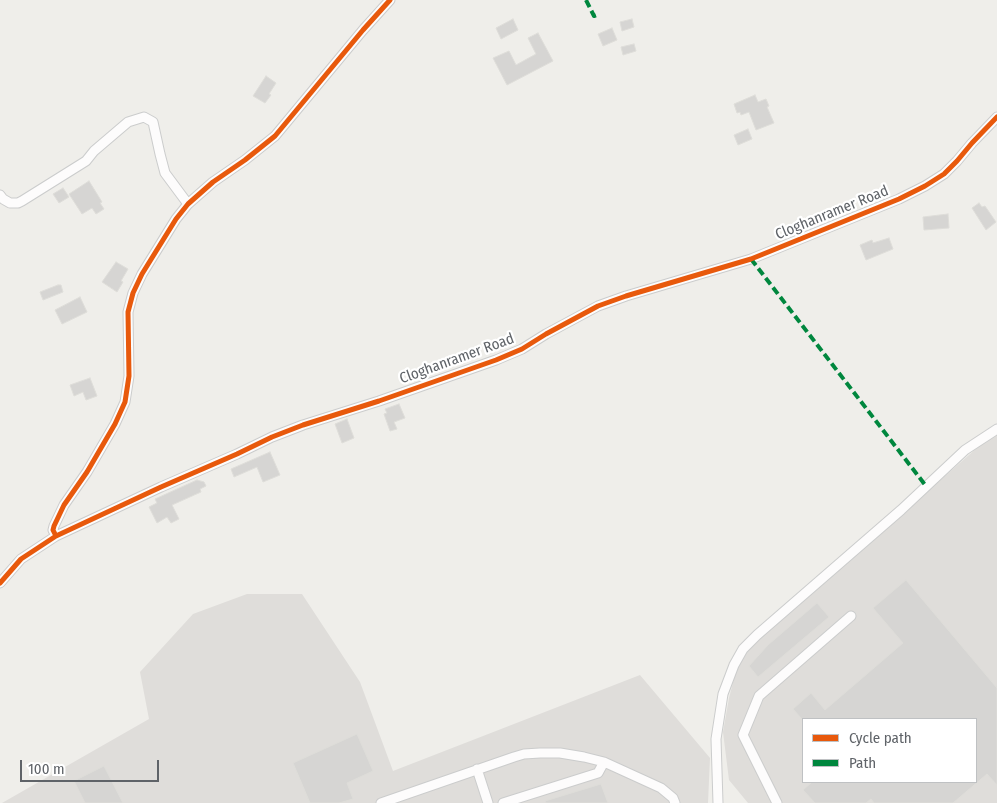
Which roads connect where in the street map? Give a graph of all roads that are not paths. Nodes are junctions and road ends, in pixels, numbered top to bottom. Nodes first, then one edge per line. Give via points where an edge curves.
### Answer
1 (390, 0) edge
2 (997, 117) edge
3 (0, 195) edge
4 (188, 204) junction
5 (997, 429) edge
6 (56, 536) junction
7 (0, 583) edge
8 (851, 616) dead end
9 (604, 762) junction
10 (477, 770) junction
11 (381, 803) edge
12 (488, 803) edge
13 (503, 803) edge
14 (675, 803) edge
15 (718, 803) edge
16 (778, 803) edge

1 - 4 street via 275,136
2 - 6 street, Cloghanramer Road via 944,174 899,199 751,259 598,306 522,349 280,434
3 - 4 street via 10,204 22,201 86,160 128,122 144,117 154,122 165,174
4 - 6 street via 133,293 128,312 129,376 125,402 61,512 53,530
5 - 15 street via 966,450 743,649 723,694 716,739
6 - 7 street, Cloghanramer Road via 21,559
8 - 16 street via 759,696 743,735
9 - 10 street via 560,753 524,754
9 - 13 street via 598,773
9 - 14 street via 661,788
10 - 11 street
10 - 12 street

